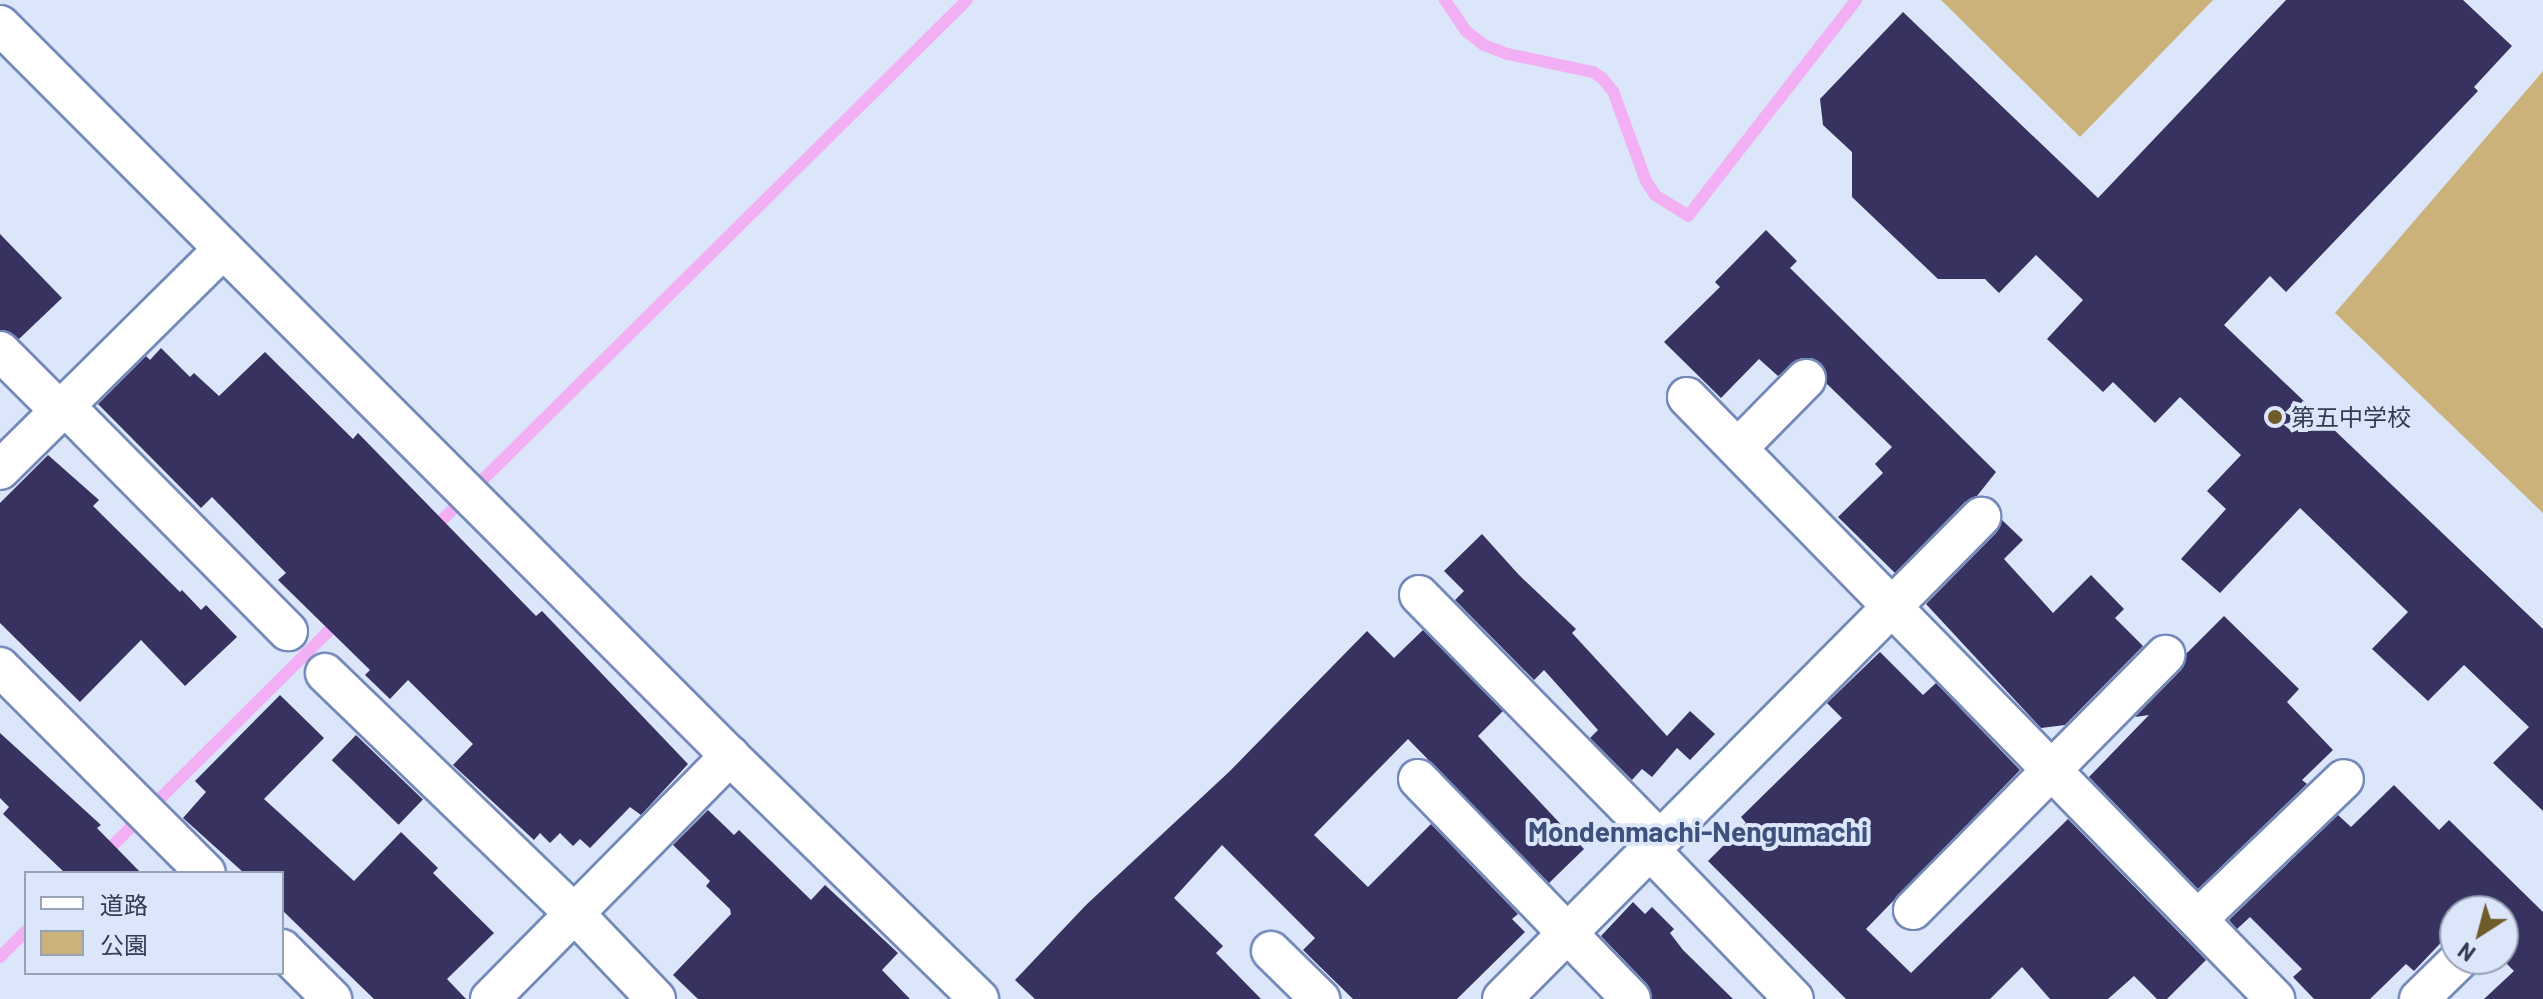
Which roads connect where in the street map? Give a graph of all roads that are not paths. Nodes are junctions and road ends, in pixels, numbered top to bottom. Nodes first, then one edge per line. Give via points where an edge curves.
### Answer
1 (0, 25) edge
2 (223, 249) junction
3 (0, 351) edge
4 (1806, 379) dead end
5 (1687, 397) dead end
6 (62, 408) junction
7 (1738, 448) junction
8 (0, 470) edge
9 (1981, 517) dead end
10 (1419, 595) dead end
11 (1893, 604) junction
12 (288, 631) dead end
13 (2165, 655) dead end
14 (0, 667) edge
15 (325, 673) dead end
16 (730, 756) junction
17 (2053, 769) junction
18 (1418, 779) dead end
19 (2344, 779) dead end
20 (1655, 845) junction
21 (204, 871) edge
22 (1913, 910) dead end
23 (576, 915) junction
24 (2198, 919) junction
25 (1567, 933) junction
26 (284, 951) edge
27 (1271, 951) dead end
28 (2444, 975) edge
29 (332, 999) edge
30 (490, 999) edge
31 (656, 999) edge
32 (979, 999) edge
33 (1320, 999) edge
34 (1502, 999) edge
35 (1631, 999) edge
36 (1794, 999) edge
37 (2275, 999) edge
38 (2419, 999) edge

1 - 2 street
2 - 6 street
2 - 16 street
3 - 6 street
4 - 7 street
5 - 7 street
6 - 8 street
6 - 12 street
7 - 11 street
9 - 11 street
10 - 20 street
11 - 17 street
11 - 20 street
13 - 17 street
14 - 21 street
15 - 23 street
16 - 23 street
16 - 32 street
17 - 22 street
17 - 24 street
18 - 25 street
19 - 24 street
20 - 25 street
20 - 36 street
23 - 30 street
23 - 31 street
24 - 37 street
25 - 34 street
25 - 35 street
26 - 29 street
27 - 33 street
28 - 38 street

